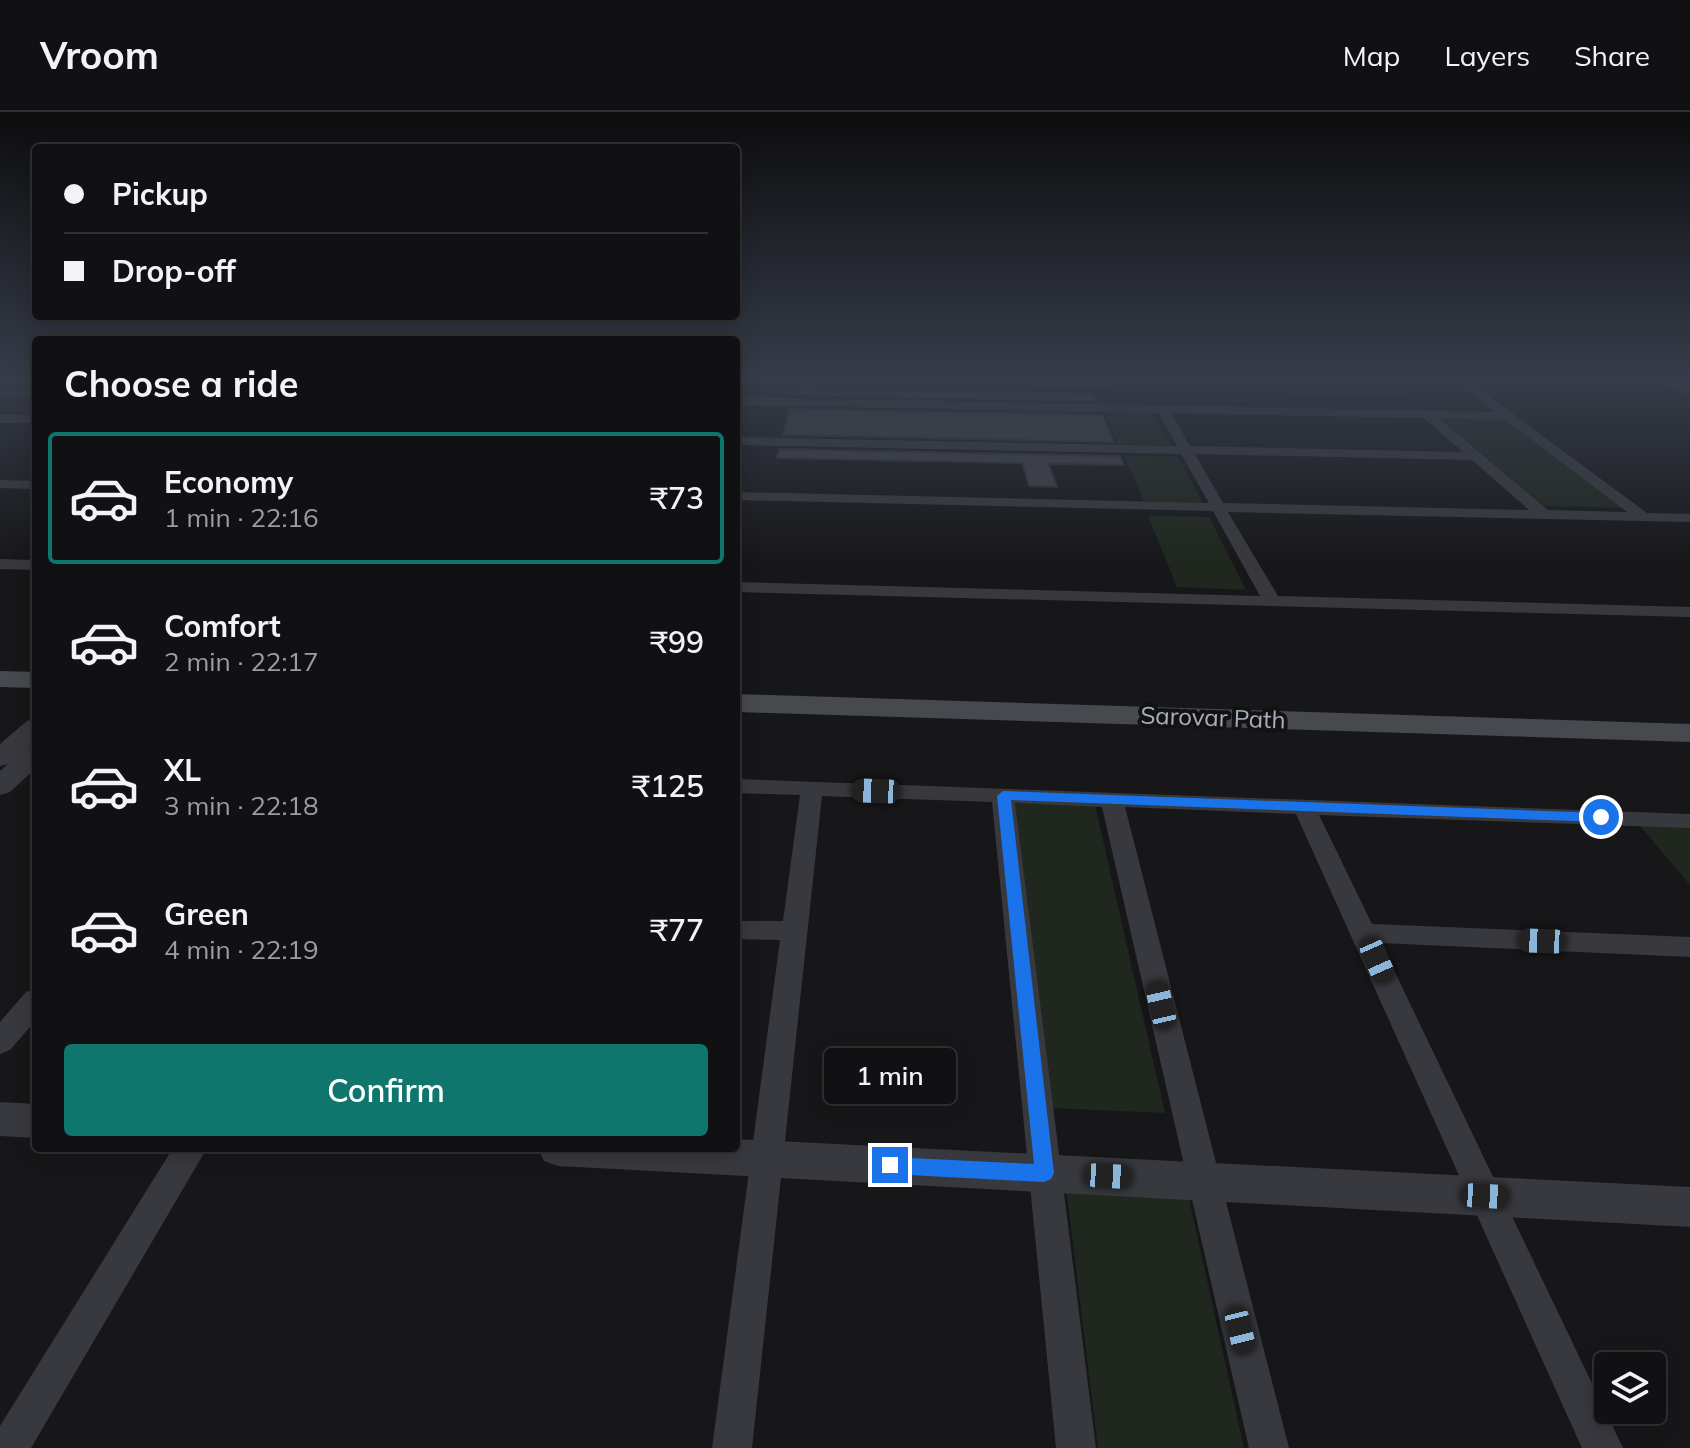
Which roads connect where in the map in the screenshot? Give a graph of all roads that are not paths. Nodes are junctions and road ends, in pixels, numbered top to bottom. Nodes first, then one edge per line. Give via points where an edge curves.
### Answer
1 (1180, 439) edge
2 (1456, 439) edge
3 (1540, 439) edge
4 (740, 441) edge
5 (1186, 450) junction
6 (1475, 456) junction
7 (0, 484) edge
8 (32, 485) edge
9 (740, 496) edge
10 (1219, 507) junction
11 (1543, 514) junction
12 (1643, 517) junction
13 (1683, 518) edge
14 (1690, 529) edge
15 (0, 564) edge
16 (32, 565) edge
17 (740, 587) edge
18 (1272, 601) junction
19 (1690, 612) edge
20 (0, 662) edge
21 (32, 663) edge
22 (0, 679) edge
23 (32, 680) edge
24 (740, 683) edge
25 (740, 703) edge
26 (1690, 714) edge
27 (32, 730) edge
28 (1690, 733) edge
29 (0, 758) edge
30 (32, 758) edge
31 (0, 786) edge
32 (740, 786) edge
33 (812, 789) junction
34 (1003, 796) junction
35 (1112, 800) junction
36 (1304, 807) junction
37 (1690, 821) edge
38 (740, 930) edge
39 (794, 931) junction
40 (1364, 933) junction
41 (1690, 947) edge
42 (32, 1005) edge
43 (0, 1042) edge
44 (0, 1119) edge
45 (32, 1121) edge
46 (189, 1152) edge
47 (634, 1152) edge
48 (766, 1159) junction
49 (1044, 1173) junction
50 (1203, 1182) junction
51 (1485, 1196) junction
52 (1690, 1207) edge
53 (9, 1448) edge
54 (732, 1448) edge
55 (1076, 1448) edge
56 (1269, 1448) edge
57 (1603, 1448) edge

1 - 5 street
2 - 6 street
3 - 12 street
4 - 5 street
5 - 6 street
5 - 10 street
6 - 11 street
7 - 8 street
9 - 10 street
10 - 11 street
10 - 18 street
11 - 12 street
12 - 13 street
13 - 14 street
15 - 16 street
17 - 18 street
18 - 19 street
20 - 21 main road
22 - 23 main road
24 - 26 main road, Sarovar Path
25 - 28 main road, Sarovar Path
27 - 29 street
30 - 31 street
32 - 33 street
33 - 34 street
33 - 39 street
34 - 35 street
34 - 49 street
35 - 36 street
35 - 50 street
36 - 37 street
36 - 40 street
38 - 39 street
39 - 48 street
40 - 41 street
40 - 51 street
42 - 43 street
44 - 45 street
46 - 53 street
47 - 48 street
48 - 49 street
48 - 54 street
49 - 50 street
49 - 55 street
50 - 51 street
50 - 56 street
51 - 52 street
51 - 57 street

